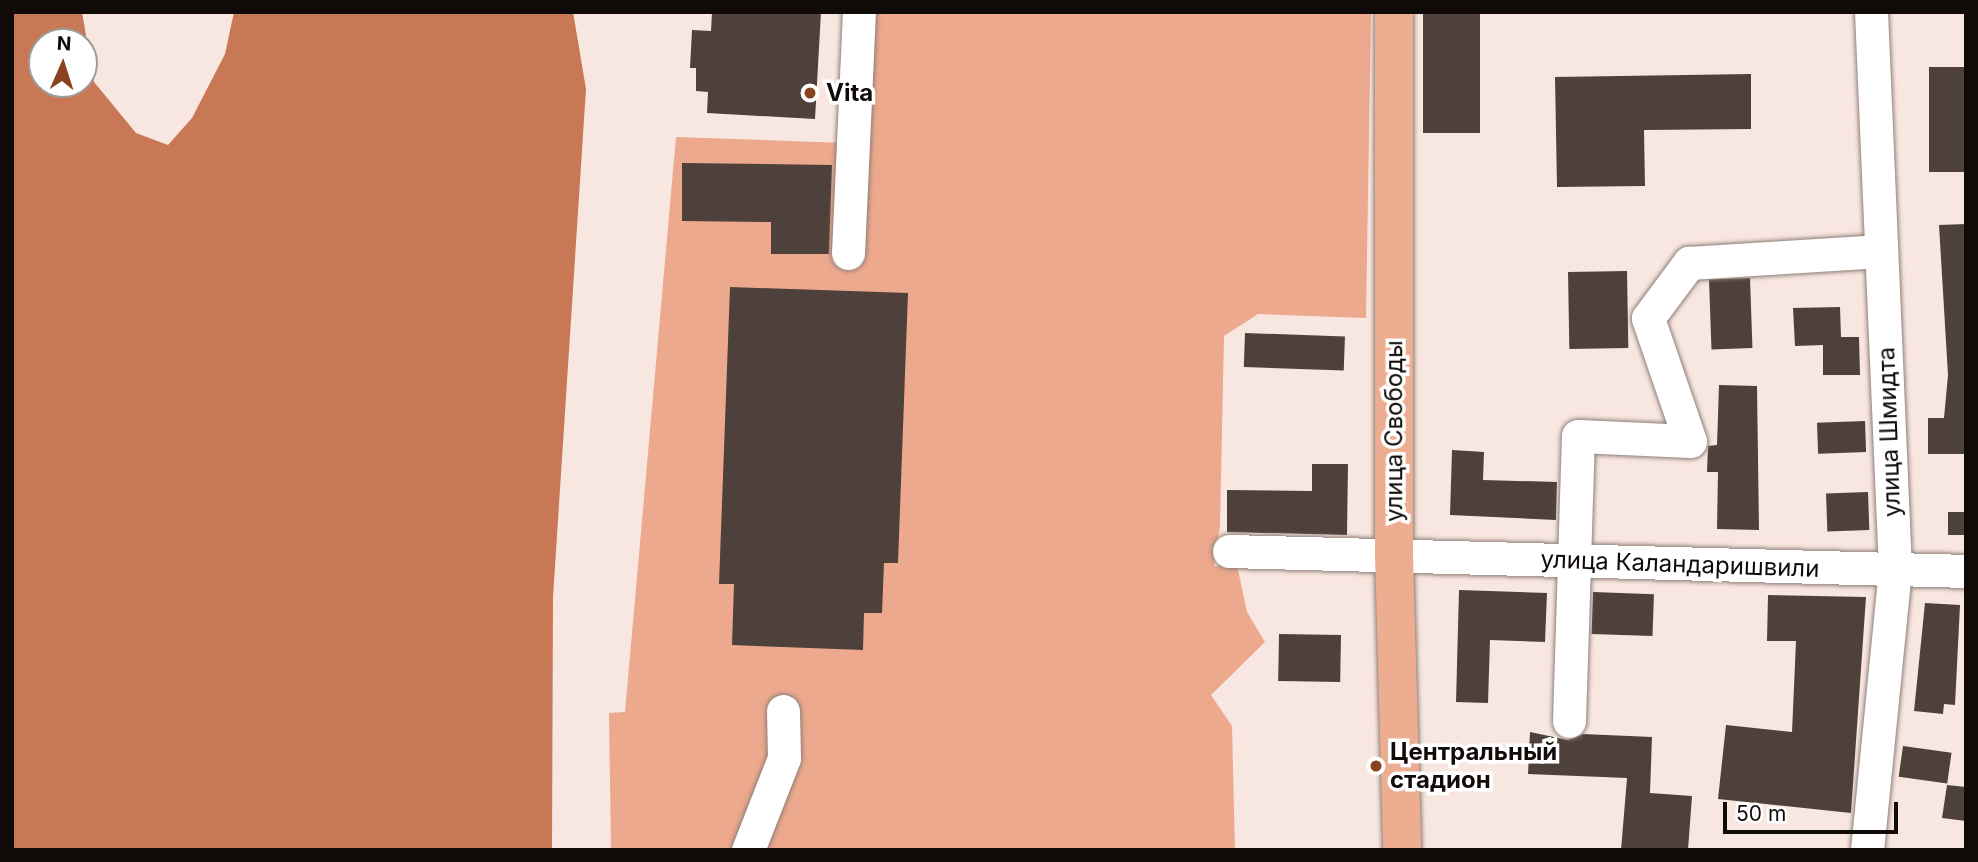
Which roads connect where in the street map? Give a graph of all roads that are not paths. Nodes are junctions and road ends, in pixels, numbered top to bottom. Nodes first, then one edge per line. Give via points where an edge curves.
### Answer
1 (859, 12) edge
2 (1394, 12) edge
3 (1871, 12) edge
4 (1881, 251) junction
5 (848, 253) dead end
6 (1229, 551) dead end
7 (1394, 555) junction
8 (1574, 561) junction
9 (1895, 570) junction
10 (1966, 571) edge
11 (783, 711) dead end
12 (1569, 721) dead end
13 (748, 850) edge
14 (1402, 850) edge
15 (1867, 850) edge

1 - 5 street
2 - 7 main road, улица Свободы
3 - 4 street, улица Шмидта
4 - 8 street via 1689,263 1648,318 1690,441 1578,436
4 - 9 street, улица Шмидта
6 - 7 street, улица Каландаришвили
7 - 8 street, улица Каландаришвили
7 - 14 main road, улица Свободы
8 - 9 street, улица Каландаришвили
8 - 12 street
9 - 10 street, улица Каландаришвили
9 - 15 street, улица Шмидта
11 - 13 street via 784,758

